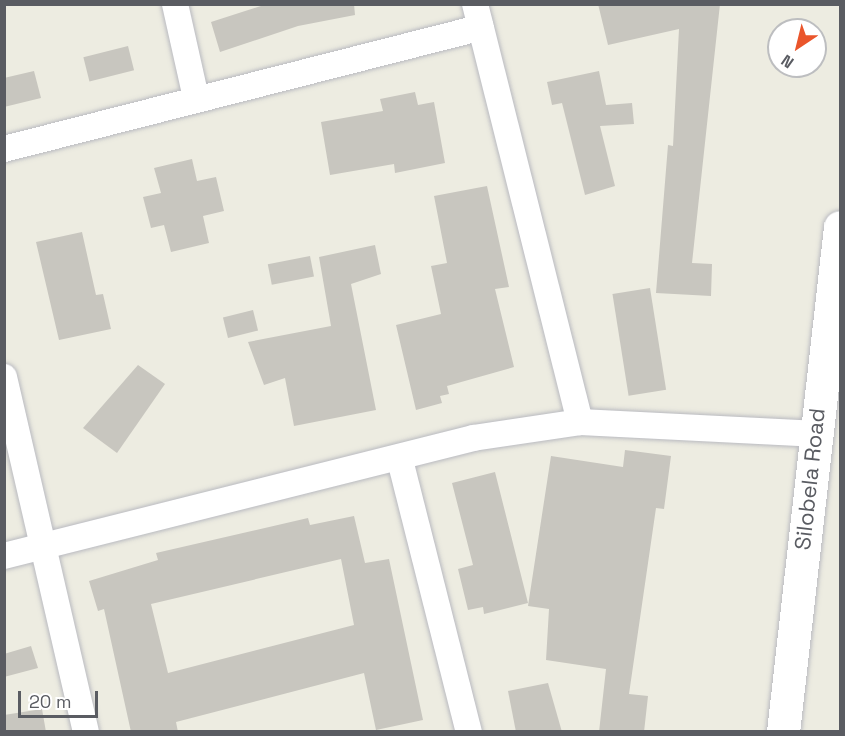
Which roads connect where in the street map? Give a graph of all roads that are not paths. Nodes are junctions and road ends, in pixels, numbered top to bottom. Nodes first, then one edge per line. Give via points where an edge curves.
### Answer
1 (175, 4) edge
2 (478, 16) edge
3 (196, 98) junction
4 (4, 148) edge
5 (840, 227) edge
6 (4, 377) edge
7 (580, 422) junction
8 (814, 434) junction
9 (400, 460) junction
10 (42, 547) junction
11 (4, 556) edge
12 (86, 732) edge
13 (469, 732) edge
14 (783, 732) edge

1 - 3 street
2 - 3 street
2 - 7 street
3 - 4 street
5 - 8 street, Silobela Road
6 - 10 street
7 - 8 street
7 - 9 street via 473,438
8 - 14 street, Silobela Road
9 - 10 street
9 - 13 street
10 - 11 street
10 - 12 street

